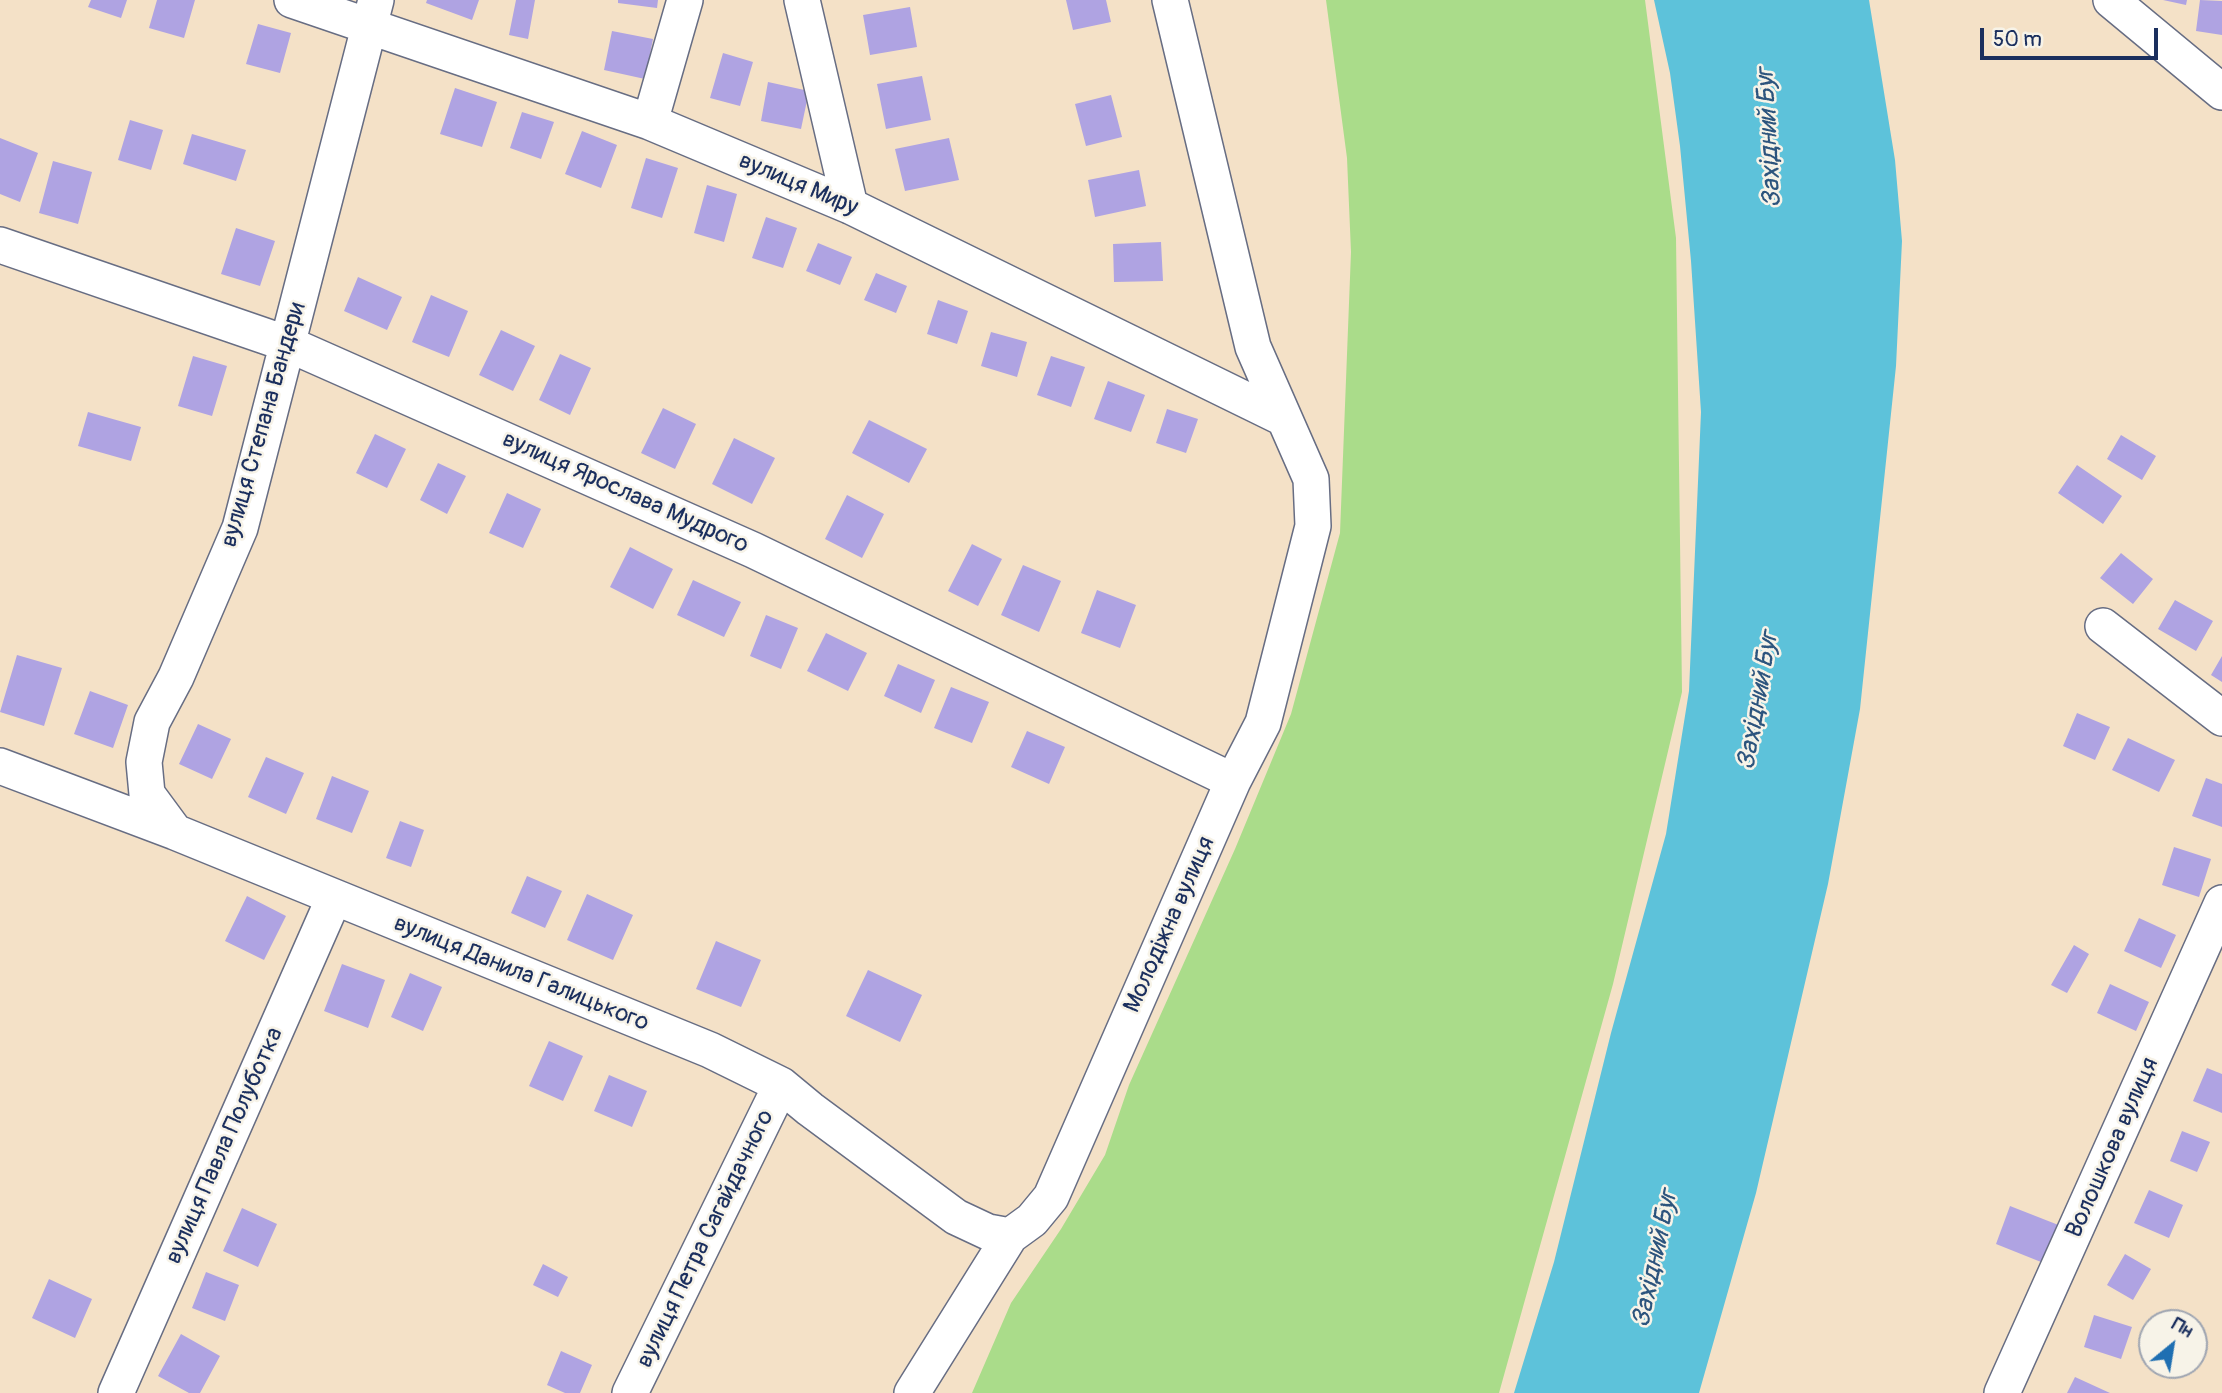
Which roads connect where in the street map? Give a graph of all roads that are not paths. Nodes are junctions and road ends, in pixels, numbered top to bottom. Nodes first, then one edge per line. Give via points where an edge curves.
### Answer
1 (292, 0) edge
2 (685, 0) edge
3 (803, 0) edge
4 (1170, 0) edge
5 (2111, 0) edge
6 (373, 13) edge
7 (2222, 92) edge
8 (650, 122) junction
9 (850, 206) junction
10 (0, 245) edge
11 (288, 344) junction
12 (1283, 418) junction
13 (2103, 626) dead end
14 (2222, 718) edge
15 (0, 766) edge
16 (1233, 781) junction
17 (176, 832) junction
18 (334, 898) junction
19 (2222, 903) edge
20 (781, 1085) junction
21 (1010, 1236) junction
22 (116, 1393) edge
23 (630, 1393) edge
24 (912, 1393) edge
25 (2002, 1393) edge

1 - 6 street, вулиця Миру
2 - 8 street
3 - 9 street
4 - 12 street, Молодіжна вулиця via 1253,347
5 - 7 street
6 - 8 street, вулиця Миру
6 - 11 street, вулиця Степана Бандери
8 - 9 street, вулиця Миру
9 - 12 street, вулиця Миру
10 - 11 street, вулиця Ярослава Мудрого
11 - 16 street, вулиця Ярослава Мудрого via 753,550
11 - 17 street, вулиця Степана Бандери via 240,528 152,722 144,762 147,794
12 - 16 street, Молодіжна вулиця via 1311,479 1313,526 1263,723
13 - 14 street
15 - 17 street, вулиця Данила Галицького
16 - 21 street, Молодіжна вулиця via 1051,1197 1032,1220
17 - 18 street, вулиця Данила Галицького
18 - 20 street, вулиця Данила Галицького via 710,1050
18 - 22 street, вулиця Павла Полуботка
19 - 25 street, Волошкова вулиця
20 - 21 street, вулиця Данила Галицького via 957,1217 988,1232
20 - 23 street, вулиця Петра Сагайдачного
21 - 24 street, Молодіжна вулиця

